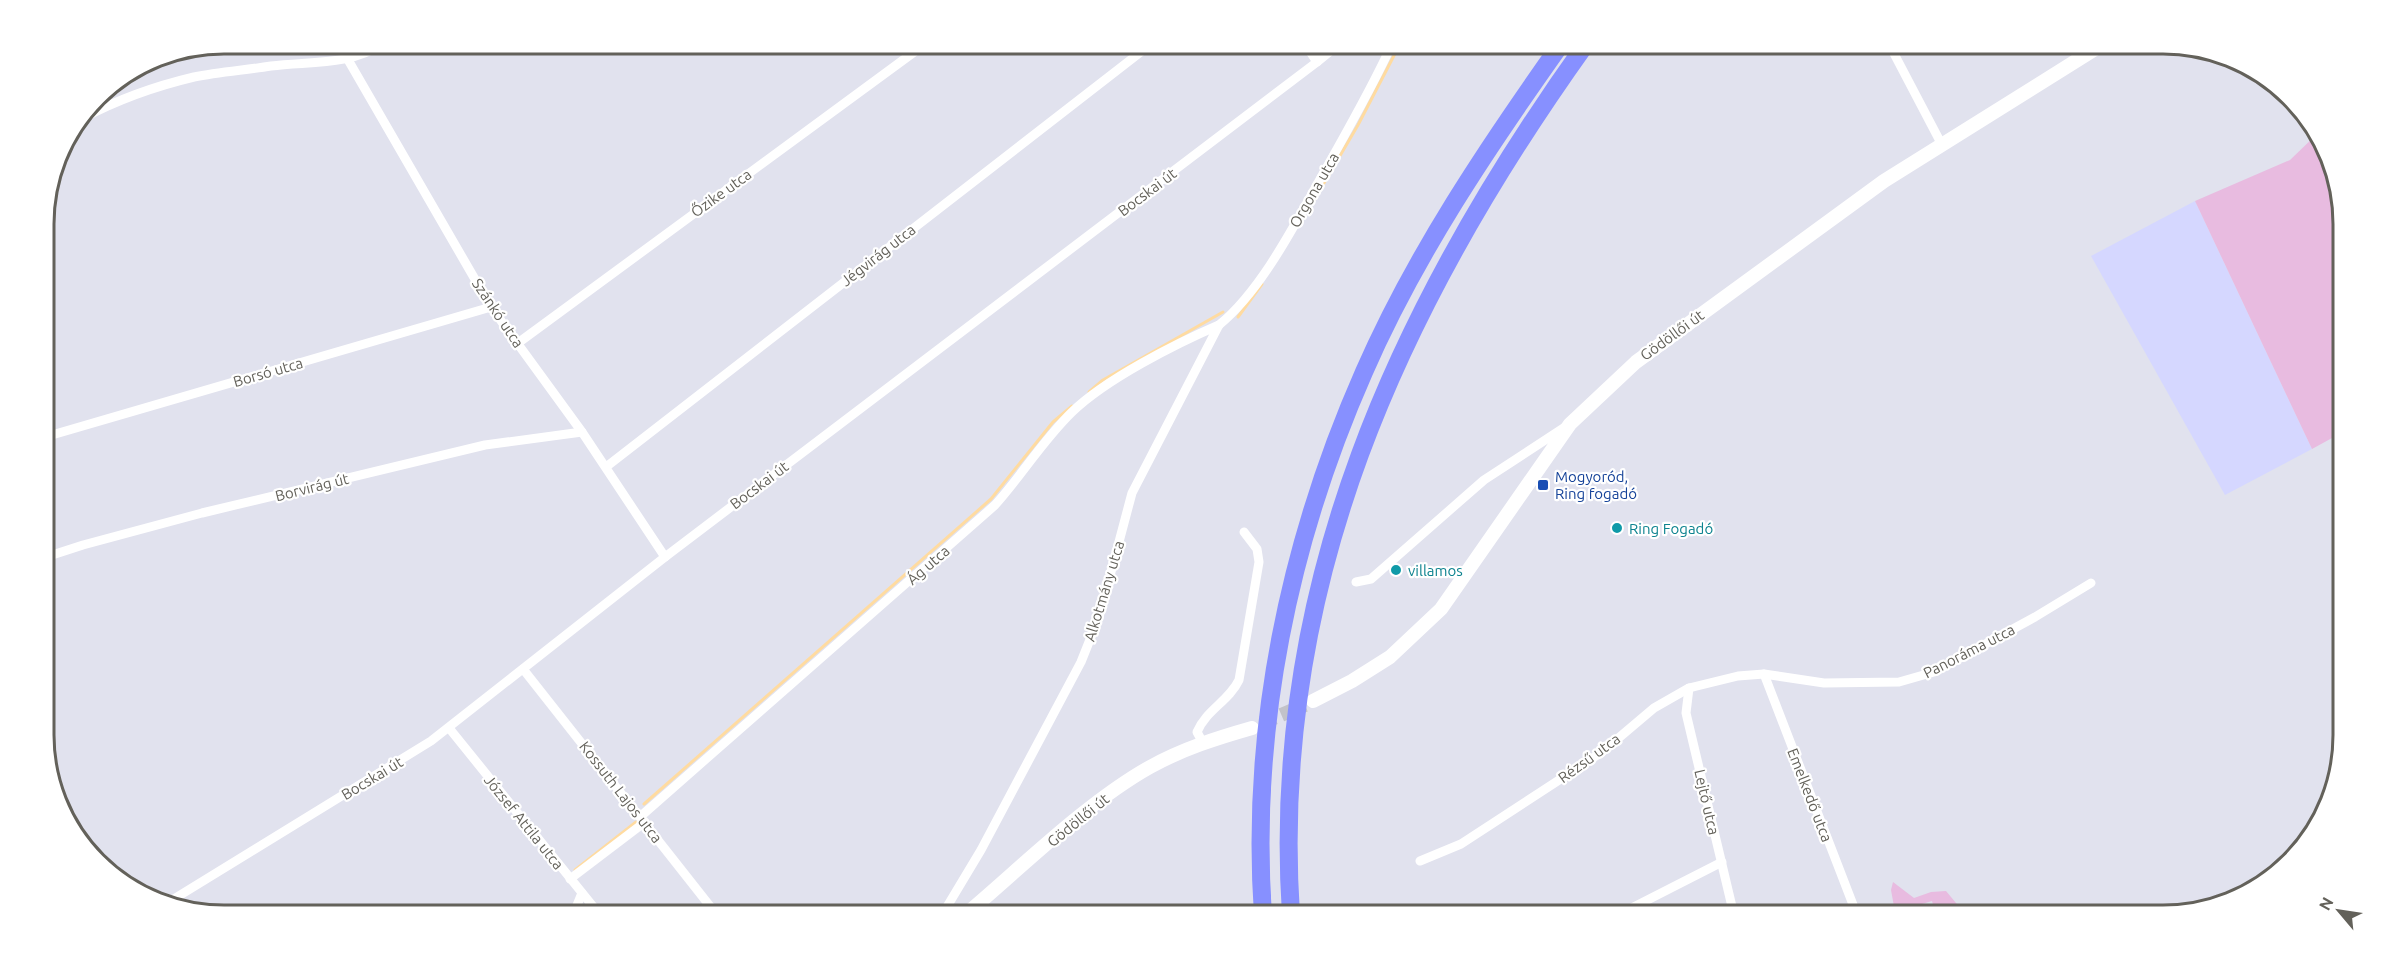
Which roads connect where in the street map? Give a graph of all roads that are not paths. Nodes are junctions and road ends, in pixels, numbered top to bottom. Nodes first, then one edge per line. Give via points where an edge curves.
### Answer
1 (360, 54) edge
2 (911, 54) edge
3 (1138, 54) edge
4 (1312, 54) edge
5 (1327, 54) edge
6 (1387, 54) edge
7 (1554, 54) edge
8 (1579, 54) edge
9 (1894, 54) edge
10 (2076, 54) edge
11 (2087, 54) edge
12 (347, 58) junction
13 (2079, 59) junction
14 (1317, 62) junction
15 (99, 109) edge
16 (1942, 145) junction
17 (491, 307) junction
18 (1219, 325) junction
19 (518, 343) junction
20 (1570, 424) junction
21 (582, 432) junction
22 (54, 434) edge
23 (606, 467) junction
24 (1244, 532) dead end
25 (54, 554) edge
26 (665, 557) junction
27 (1356, 582) dead end
28 (2091, 583) dead end
29 (523, 669) junction
30 (1764, 674) junction
31 (1689, 688) junction
32 (1313, 702) tunnel mouth
33 (449, 728) junction
34 (1252, 728) tunnel mouth
35 (1203, 743) junction
36 (643, 819) junction
37 (1420, 861) dead end
38 (1722, 862) junction
39 (570, 879) junction
40 (582, 893) junction
41 (176, 898) edge
42 (577, 905) edge
43 (592, 905) edge
44 (709, 905) edge
45 (948, 905) edge
46 (977, 905) edge
47 (1263, 905) edge
48 (1291, 905) edge
49 (1638, 905) edge
50 (1732, 905) edge
51 (1853, 905) edge

1 - 12 street
2 - 19 street, Őzike utca
3 - 23 street, Jégvirág utca
4 - 14 street
5 - 14 street, Bocskai út
6 - 18 street, Orgona utca via 1301,214 1252,289
7 - 47 highway via 1488,150 1409,284 1365,370 1321,482 1286,610 1270,706 1261,809
8 - 48 highway via 1504,167 1441,273 1395,368 1347,485 1316,597 1294,716 1288,819
9 - 16 street
10 - 13 street
11 - 13 main road, Gödöllői út
12 - 15 street via 194,78
12 - 17 street, Szánkó utca
13 - 16 main road, Gödöllői út
14 - 26 street, Bocskai út
16 - 20 main road, Gödöllői út via 1884,181 1636,362
17 - 19 street, Szánkó utca
17 - 22 street, Borsó utca
18 - 36 street, Ág utca via 1082,402 995,505
18 - 45 street, Alkotmány utca via 1132,493 1099,617 1081,662
19 - 21 street, Szánkó utca
20 - 27 street via 1484,480 1371,579
20 - 32 main road, Gödöllői út via 1441,609 1390,657
21 - 23 street, Szánkó utca
21 - 25 street, Borvirág út via 484,445 202,513
23 - 26 street, Szánkó utca
24 - 35 street via 1257,549 1259,562 1239,680 1234,690 1200,723 1197,732
26 - 29 street, Bocskai út
28 - 30 street, Panoráma utca via 1919,678 1899,682 1824,682
29 - 33 street, Bocskai út
29 - 36 street, Kossuth Lajos utca
30 - 31 street, Rézsű utca
30 - 51 street, Emelkedő utca
31 - 37 street, Rézsű utca via 1654,708 1602,752 1470,838
31 - 38 street, Lejtő utca via 1686,713
33 - 39 street, József Attila utca
33 - 41 street, Bocskai út
34 - 35 main road, Gödöllői út
35 - 46 main road, Gödöllői út via 1150,767 1092,807
36 - 39 street, Ág utca
36 - 44 street, Kossuth Lajos utca
38 - 49 street
38 - 50 street, Lejtő utca
39 - 40 street, József Attila utca
40 - 42 street
40 - 43 street, József Attila utca

